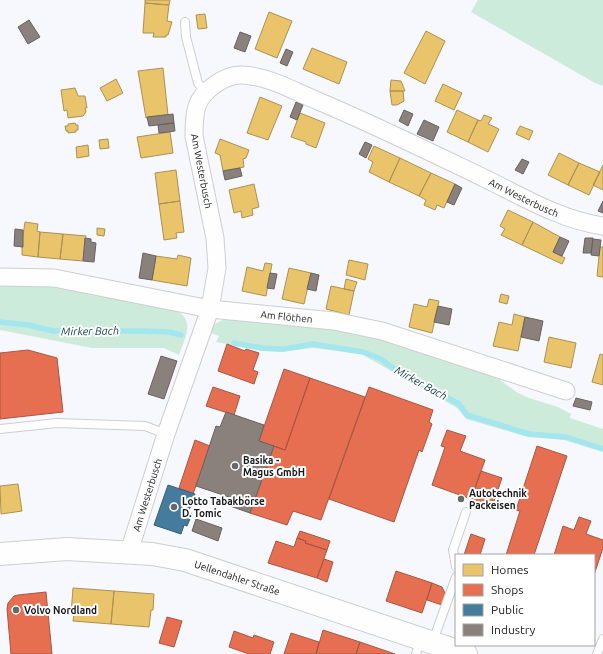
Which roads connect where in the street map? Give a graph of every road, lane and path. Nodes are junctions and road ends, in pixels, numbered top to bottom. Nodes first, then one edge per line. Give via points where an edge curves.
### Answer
1 (185, 22) dead end
2 (206, 93) junction
3 (603, 226) edge
4 (0, 277) edge
5 (210, 310) junction
6 (566, 391) dead end
7 (0, 429) edge
8 (166, 434) junction
9 (466, 512) dead end
10 (129, 552) junction
11 (0, 554) edge
12 (455, 561) edge
13 (455, 579) edge
14 (603, 639) edge
15 (423, 645) edge
16 (466, 654) edge
17 (598, 654) edge

1 - 2 lane via 186,37 198,83
2 - 3 street, Am Westerbusch via 213,85 224,79 241,74 266,79 370,123 553,212
2 - 5 street, Am Westerbusch via 198,105 194,136 215,238 217,268
4 - 5 street, Am Flöthen via 54,278
5 - 6 street, Am Flöthen via 334,321 382,331
5 - 8 street, Am Westerbusch
7 - 8 lane via 58,423 145,426
8 - 10 street, Am Westerbusch
9 - 12 lane via 453,550
10 - 11 main road, Uellendahler Straße via 67,549
10 - 15 main road, Uellendahler Straße via 185,560
13 - 15 lane
14 - 17 lane
15 - 16 main road, Uellendahler Straße

